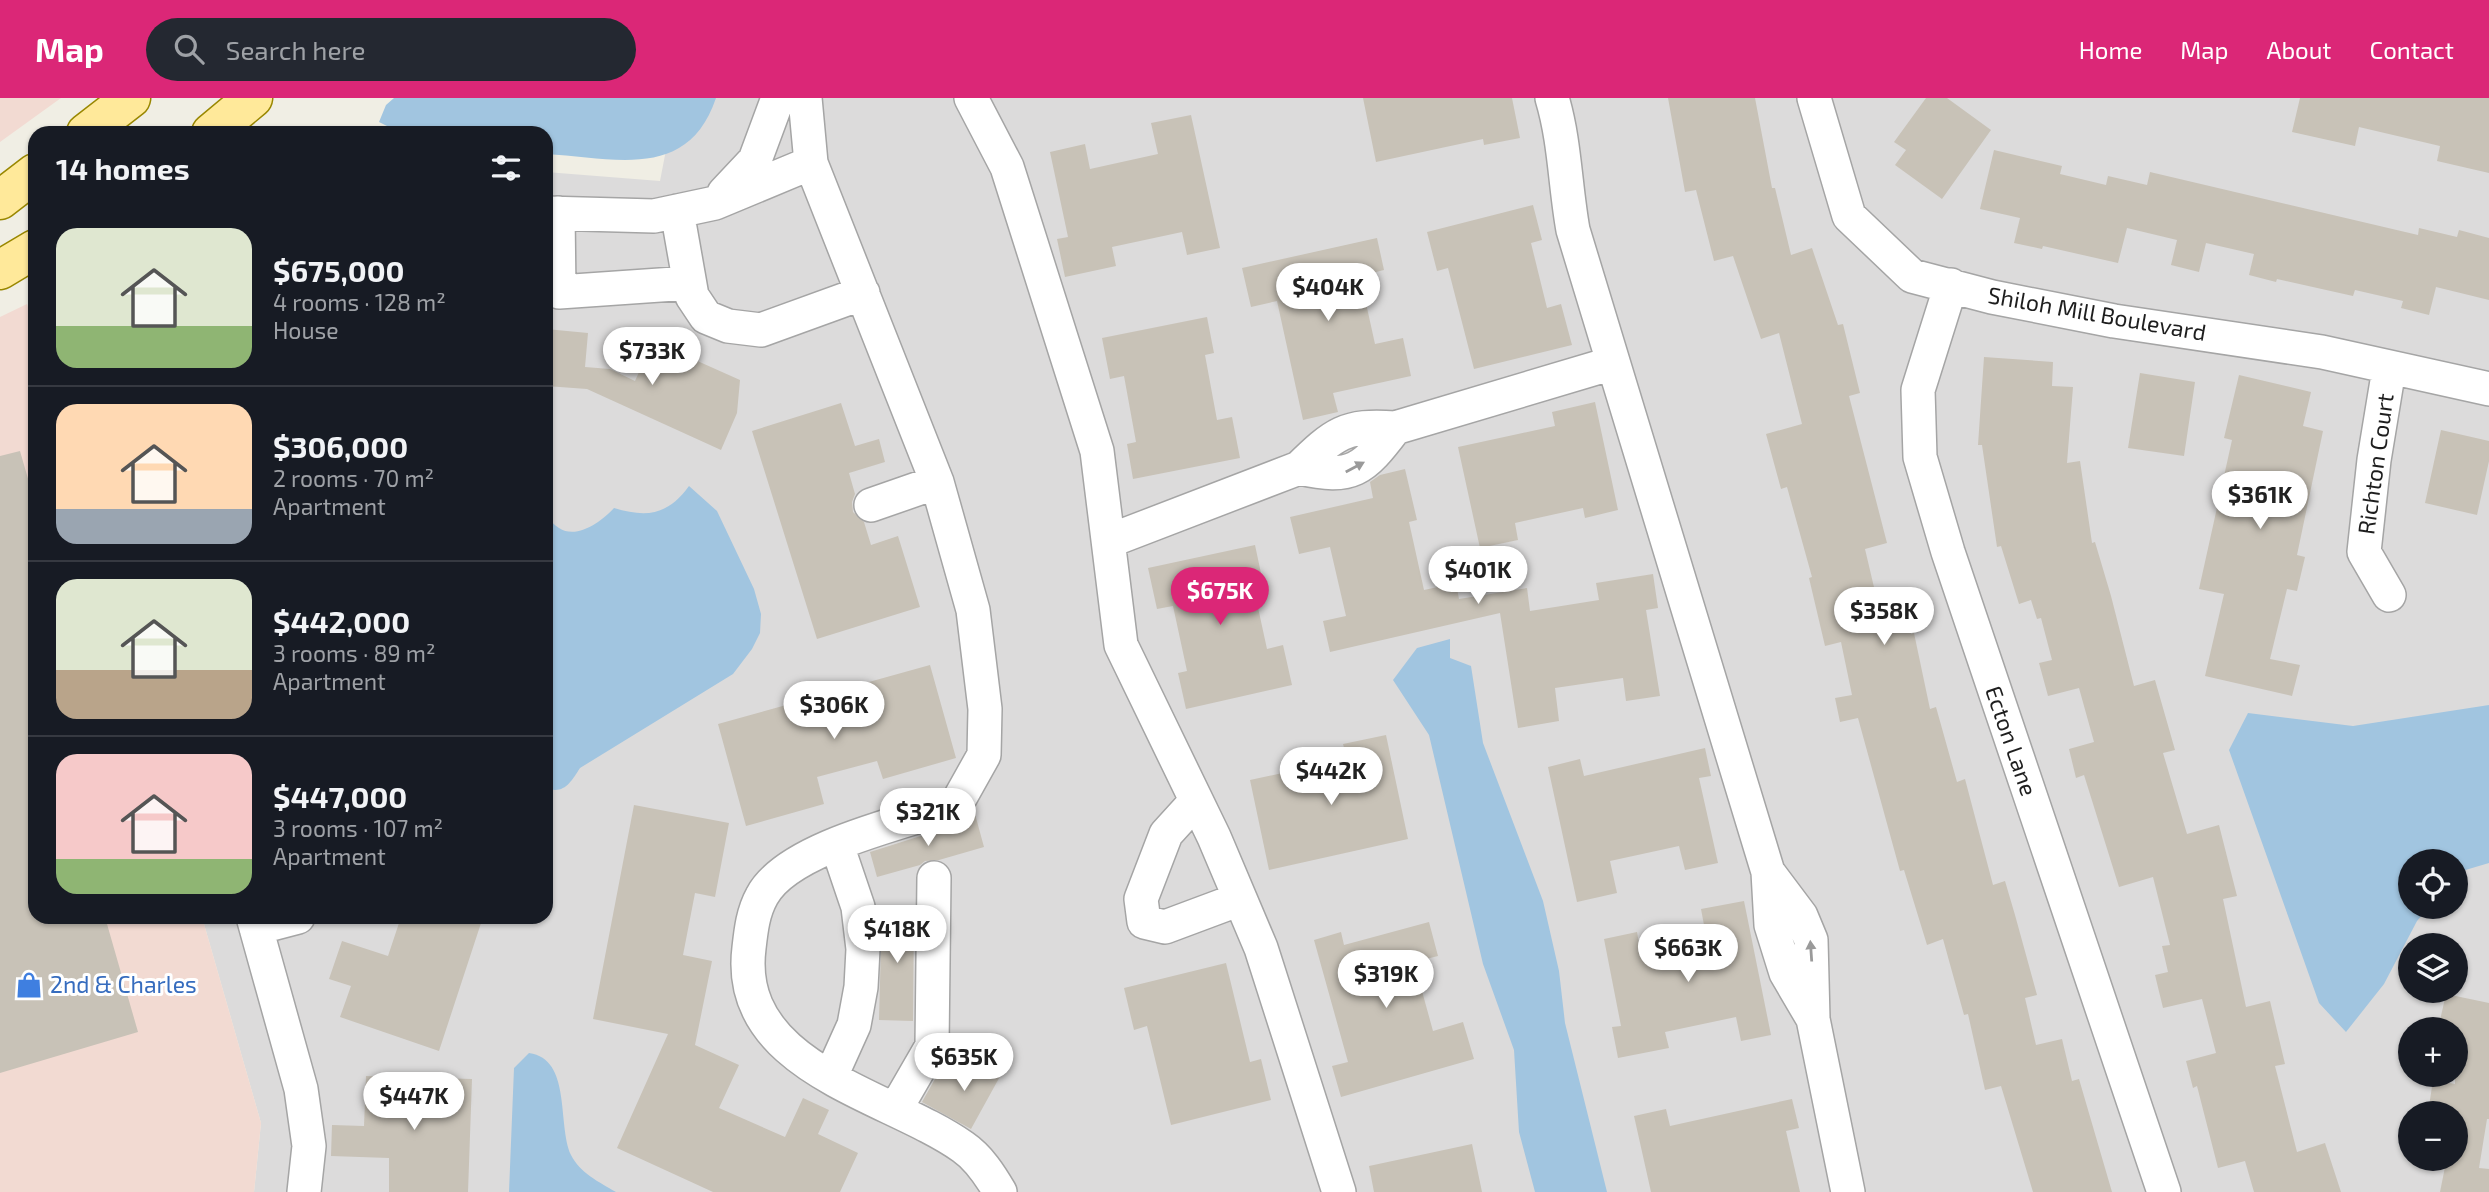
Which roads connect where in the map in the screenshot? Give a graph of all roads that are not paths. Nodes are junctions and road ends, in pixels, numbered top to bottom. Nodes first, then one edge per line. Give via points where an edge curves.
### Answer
1 (131, 98) edge
2 (253, 98) edge
3 (778, 98) edge
4 (805, 98) edge
5 (971, 98) edge
6 (1552, 98) edge
7 (1814, 98) edge
8 (95, 126) edge
9 (219, 126) edge
10 (811, 163) junction
11 (28, 178) edge
12 (0, 200) edge
13 (715, 203) junction
14 (677, 211) junction
15 (553, 213) edge
16 (553, 224) edge
17 (28, 253) edge
18 (0, 270) edge
19 (689, 283) junction
20 (1951, 285) junction
21 (863, 293) junction
22 (1613, 363) junction
23 (2389, 369) junction
24 (2489, 389) edge
25 (937, 482) junction
26 (871, 505) dead end
27 (1109, 541) junction
28 (2389, 595) dead end
29 (1196, 801) junction
30 (837, 845) junction
31 (934, 878) dead end
32 (1240, 899) junction
33 (255, 924) edge
34 (831, 1076) junction
35 (895, 1110) junction
36 (304, 1192) edge
37 (1000, 1192) edge
38 (1339, 1192) edge
39 (1848, 1192) edge
40 (2164, 1192) edge

1 - 8 main road
2 - 9 main road
3 - 13 street via 755,160
4 - 10 street
5 - 27 street via 1007,167 1097,451
6 - 22 street via 1561,127 1573,230
7 - 20 street, Shiloh Mill Boulevard via 1849,216 1913,275
10 - 13 street
10 - 21 street
11 - 12 main road
13 - 14 street
14 - 15 street via 654,216
14 - 19 street
16 - 19 street via 559,292
17 - 18 main road
19 - 21 street via 706,317 728,326 761,330
20 - 23 street, Shiloh Mill Boulevard via 2114,321 2322,352
20 - 40 street, Ecton Lane via 1918,390 1920,457
21 - 25 street
22 - 27 street via 1395,428 1365,425 1345,431 1299,468
22 - 39 street via 1768,872 1771,925 1786,973 1813,1019
23 - 24 street, Shiloh Mill Boulevard
23 - 28 street, Richton Court via 2364,552
25 - 26 street
25 - 30 street via 973,610 985,709 984,755 956,805
27 - 29 street via 1121,645
29 - 32 street
29 - 32 street via 1166,834 1141,899 1144,922 1165,928
30 - 34 street via 858,907 863,949 854,1025
30 - 34 street via 813,853 784,872 762,895 747,961 766,1026 799,1059
31 - 35 street via 932,1046
32 - 38 street via 1261,948
33 - 36 street via 302,1089 309,1146
34 - 35 street
35 - 37 street via 964,1147

